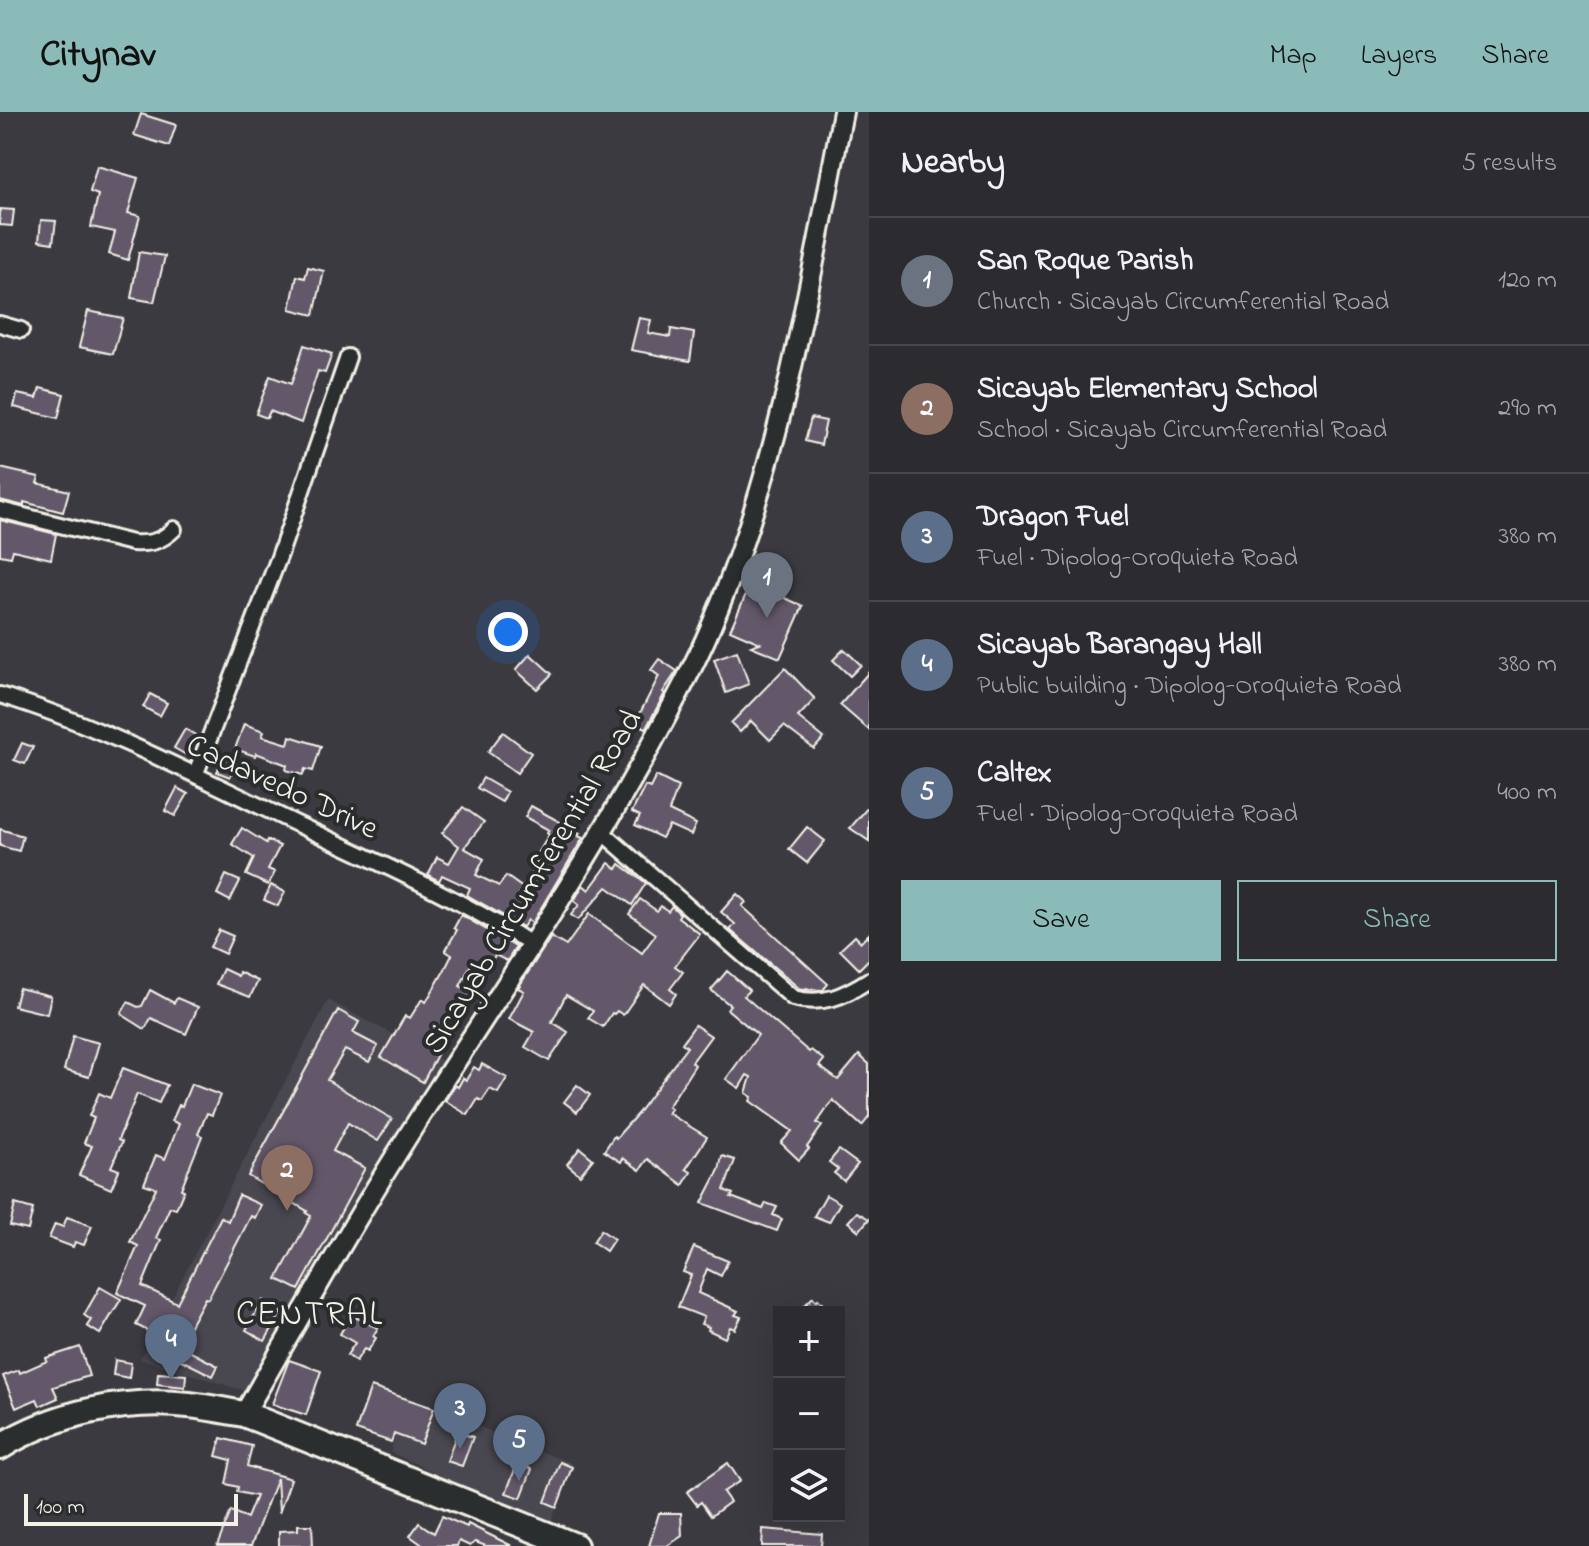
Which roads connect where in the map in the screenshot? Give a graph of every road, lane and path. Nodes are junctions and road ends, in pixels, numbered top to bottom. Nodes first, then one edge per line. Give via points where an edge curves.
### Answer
1 (843, 112) edge
2 (0, 324) edge
3 (21, 330) dead end
4 (348, 357) dead end
5 (0, 510) edge
6 (174, 529) dead end
7 (0, 695) edge
8 (196, 773) junction
9 (603, 833) junction
10 (533, 945) junction
11 (869, 980) edge
12 (244, 1414) junction
13 (0, 1447) edge
14 (575, 1546) edge

1 - 9 street, Sicayab Circumferential Road via 803,320 744,541 695,663
2 - 3 street
4 - 8 street
5 - 6 street via 132,543 164,539
7 - 8 street, Cadavedo Drive
8 - 10 street, Cadavedo Drive via 431,887
9 - 10 street, Sicayab Circumferential Road
9 - 11 street via 793,998 828,1001
10 - 12 street, Sicayab Circumferential Road via 435,1093
12 - 13 highway via 187,1404 97,1409 52,1421
12 - 14 highway

